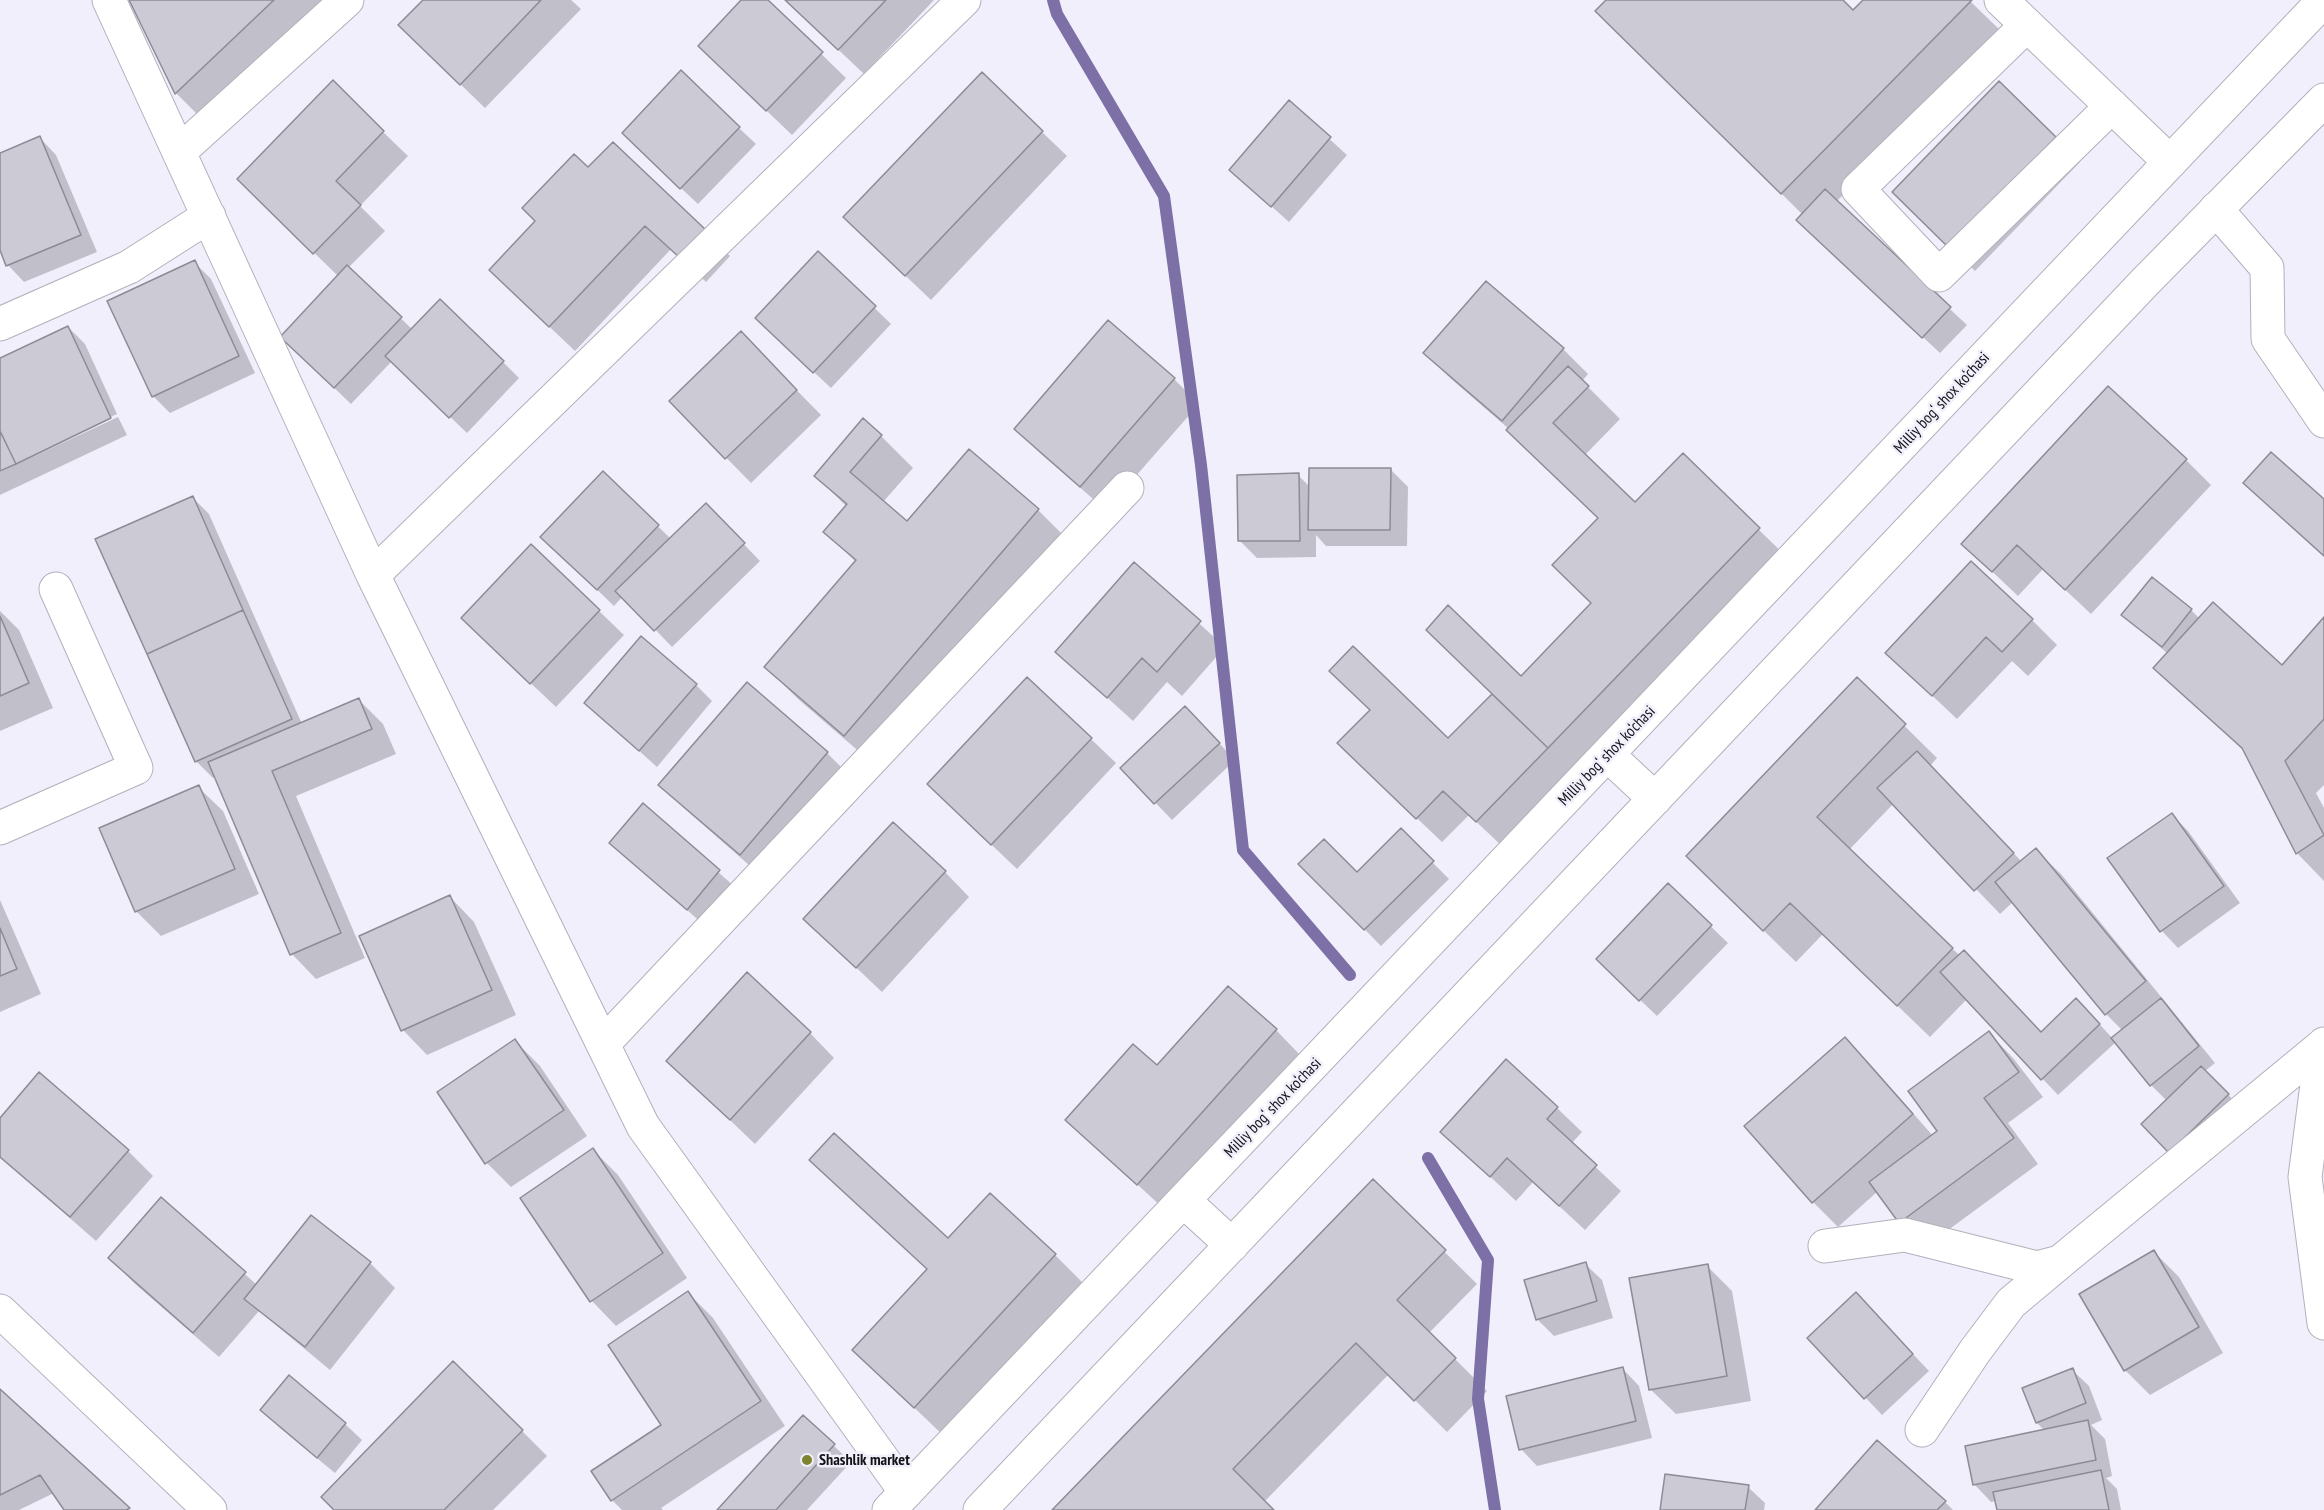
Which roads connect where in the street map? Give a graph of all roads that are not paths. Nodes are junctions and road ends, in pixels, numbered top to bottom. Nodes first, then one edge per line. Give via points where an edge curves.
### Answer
1 (109, 0) edge
2 (347, 0) edge
3 (964, 0) edge
4 (2001, 0) edge
5 (2324, 0) edge
6 (2027, 25) junction
7 (2324, 100) edge
8 (2112, 106) junction
9 (179, 152) junction
10 (2170, 162) junction
11 (2216, 209) junction
12 (208, 216) junction
13 (0, 324) edge
14 (2324, 421) edge
15 (1127, 488) dead end
16 (373, 575) junction
17 (56, 589) dead end
18 (1608, 755) junction
19 (1654, 799) junction
20 (0, 828) edge
21 (603, 1044) junction
22 (2323, 1045) edge
23 (1184, 1201) junction
24 (1232, 1245) junction
25 (1825, 1246) dead end
26 (2060, 1262) junction
27 (0, 1311) edge
28 (2324, 1323) edge
29 (12, 1340) edge
30 (1922, 1430) dead end
31 (898, 1501) edge
32 (210, 1510) edge
33 (980, 1510) edge

1 - 9 street
2 - 9 street
3 - 16 street
4 - 6 street
5 - 10 street, Milliy bog‘ shox ko‘chasi
6 - 8 street
6 - 8 street via 1858,189 1939,275
7 - 11 street
8 - 10 street
9 - 12 street
10 - 18 street, Milliy bog‘ shox ko‘chasi
11 - 14 street via 2267,268 2268,339
11 - 19 street
12 - 13 street via 129,267
12 - 16 street
15 - 21 street
16 - 21 street
17 - 20 street via 136,768
18 - 19 street
18 - 23 street, Milliy bog‘ shox ko‘chasi
19 - 24 street
21 - 31 street via 644,1126
22 - 26 street
22 - 28 street via 2306,1177
23 - 24 street
23 - 31 street, Milliy bog‘ shox ko‘chasi
24 - 33 street
25 - 26 street via 1905,1235 2037,1268
26 - 30 street via 2011,1304
27 - 29 street
29 - 32 street

